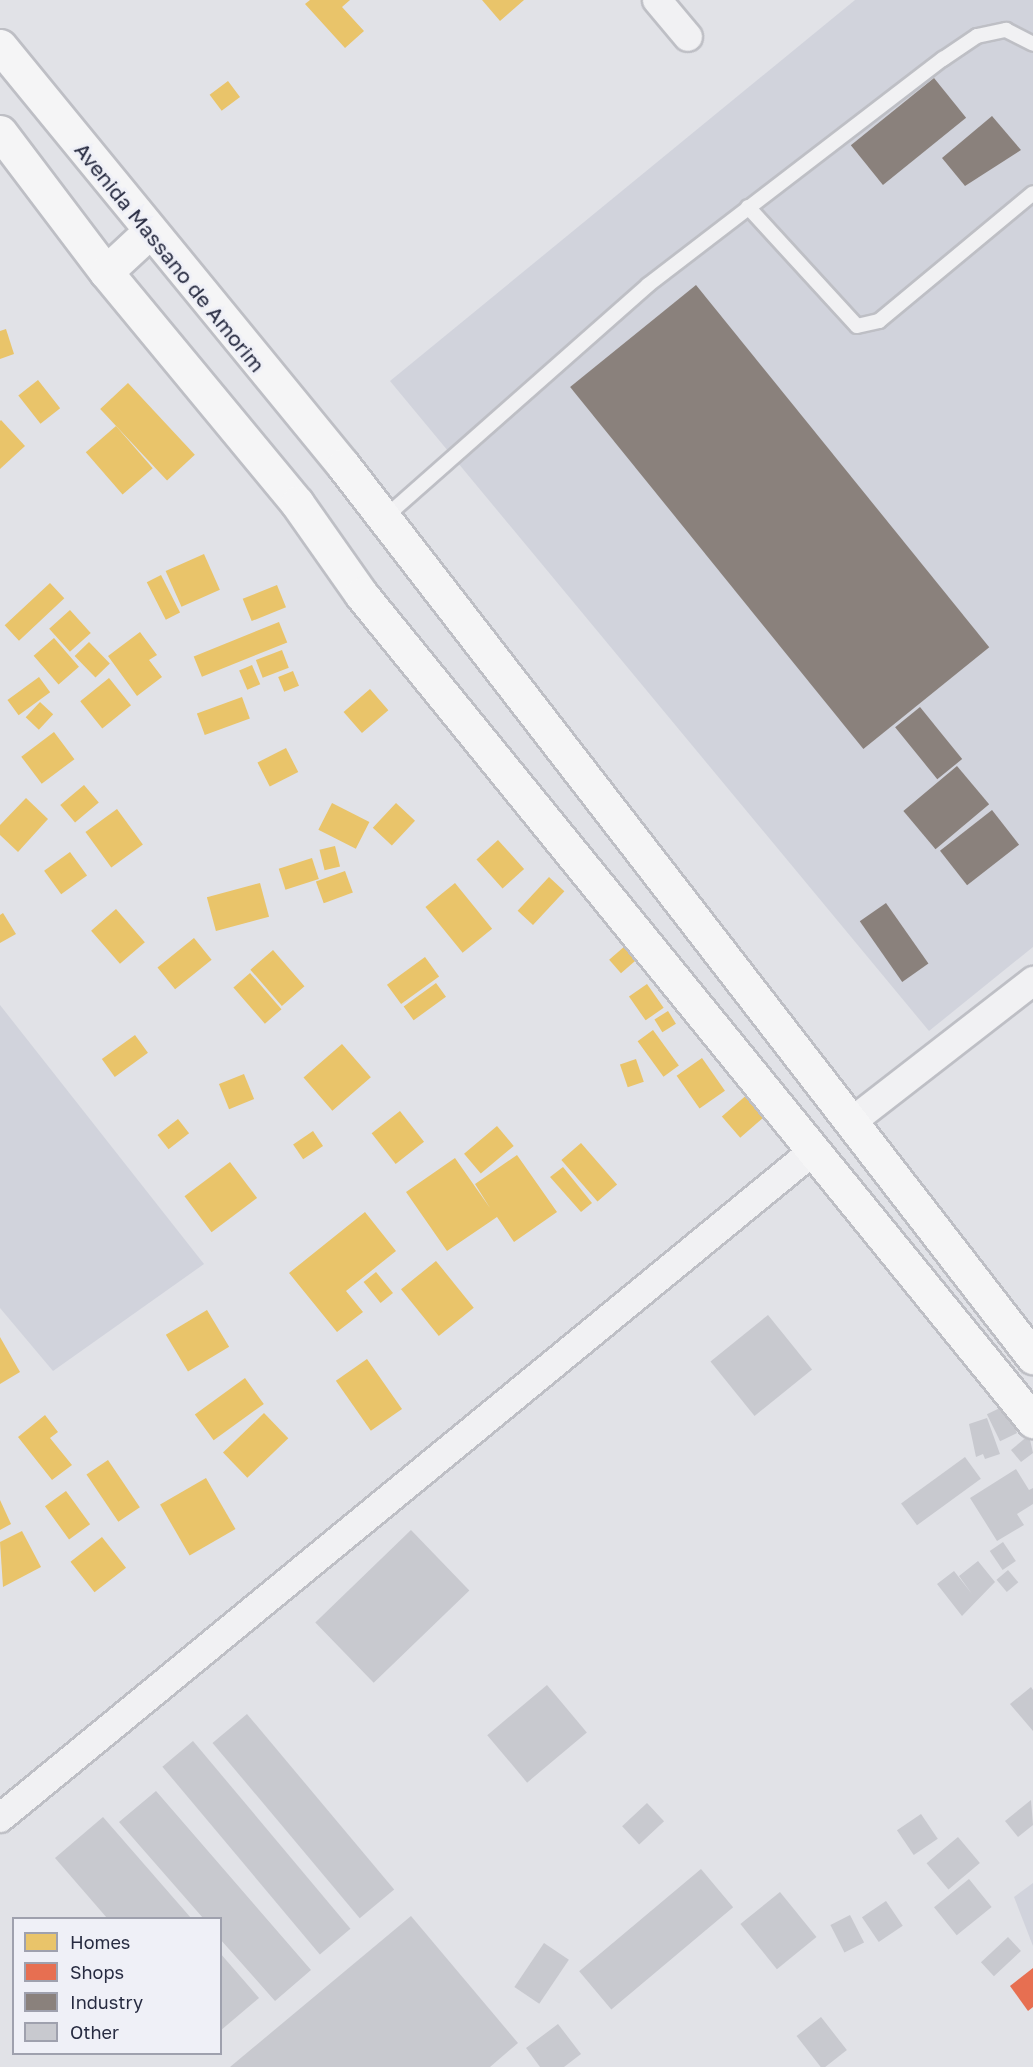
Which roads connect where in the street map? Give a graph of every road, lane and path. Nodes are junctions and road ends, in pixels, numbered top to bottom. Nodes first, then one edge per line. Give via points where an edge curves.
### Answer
1 (657, 0) edge
2 (688, 37) dead end
3 (1033, 44) edge
4 (0, 46) edge
5 (0, 132) edge
6 (1033, 193) edge
7 (748, 207) junction
8 (148, 232) junction
9 (106, 272) junction
10 (384, 518) junction
11 (1033, 981) edge
12 (850, 1123) junction
13 (812, 1152) junction
14 (1033, 1357) edge
15 (1033, 1421) edge
16 (0, 1818) edge

1 - 2 street
3 - 7 lane via 1006,30 977,36
4 - 8 highway, Avenida Massano de Amorim
5 - 9 highway
6 - 7 lane via 879,321 857,326
7 - 10 lane via 648,285
8 - 9 highway
8 - 10 highway, Avenida Massano de Amorim
9 - 13 highway via 297,503 361,594 598,879
10 - 12 highway, Avenida Massano de Amorim
11 - 12 street
12 - 14 highway, Avenida Massano de Amorim
13 - 15 highway
13 - 16 street

